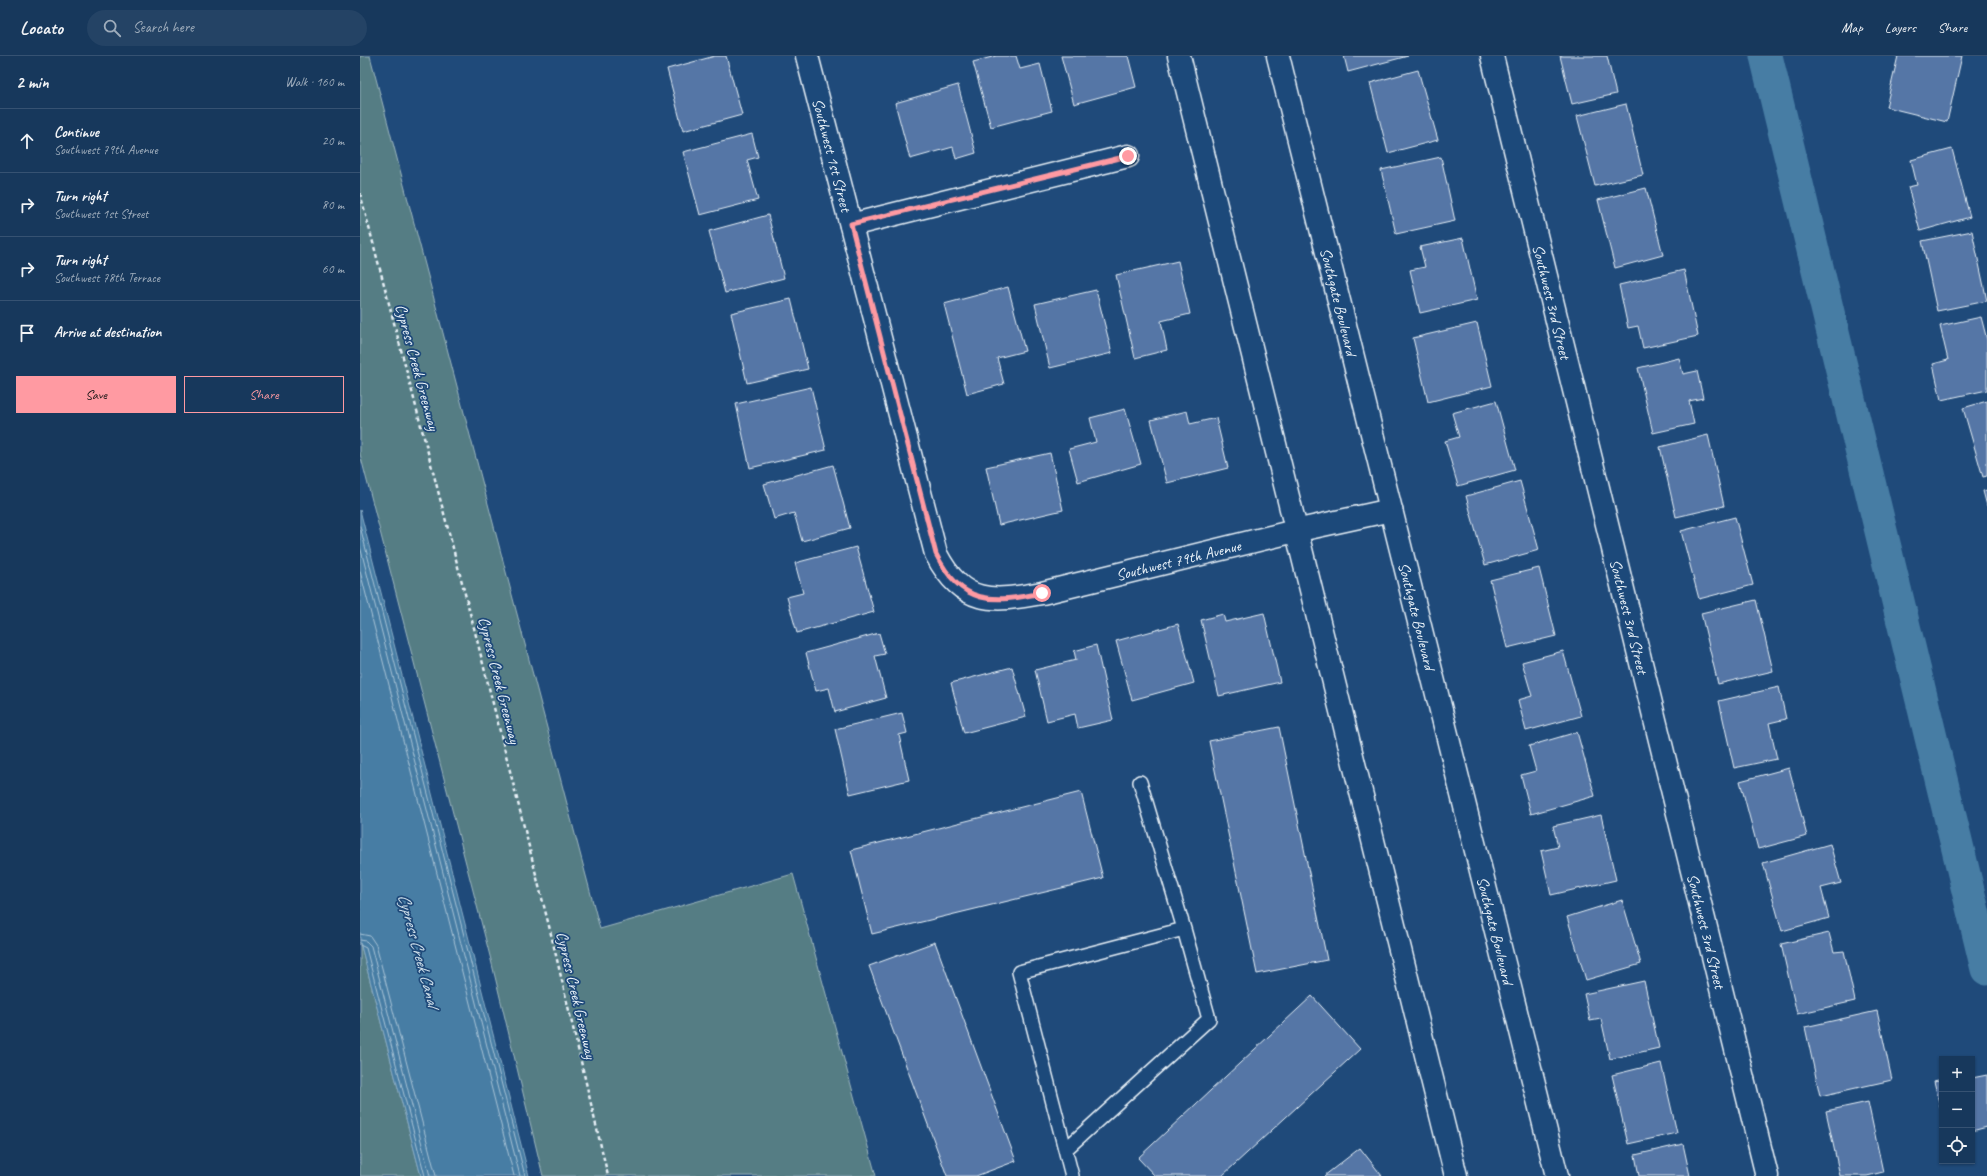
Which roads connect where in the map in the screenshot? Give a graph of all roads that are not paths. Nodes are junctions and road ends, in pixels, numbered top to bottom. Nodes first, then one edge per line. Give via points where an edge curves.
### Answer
1 (807, 56) edge
2 (1179, 56) edge
3 (1278, 56) edge
4 (1492, 56) edge
5 (1128, 156) dead end
6 (851, 224) junction
7 (1391, 510) junction
8 (1295, 531) junction
9 (966, 592) joint
10 (1140, 782) dead end
11 (1184, 929) junction
12 (1066, 1149) junction
13 (1072, 1176) edge
14 (1456, 1176) edge
15 (1557, 1176) edge
16 (1767, 1176) edge

1 - 6 street, Southwest 1st Street
2 - 8 street
3 - 7 street, Southgate Boulevard
4 - 16 street, Southwest 3rd Street
5 - 6 street
6 - 9 street, Southwest 1st Street via 936,554 945,571
7 - 8 street, Southwest 79th Avenue
7 - 15 street, Southgate Boulevard
8 - 9 street, Southwest 79th Avenue via 1018,598 988,599
8 - 14 street
10 - 11 lane
11 - 12 lane via 1209,1019
11 - 12 lane via 1019,972
12 - 13 lane

